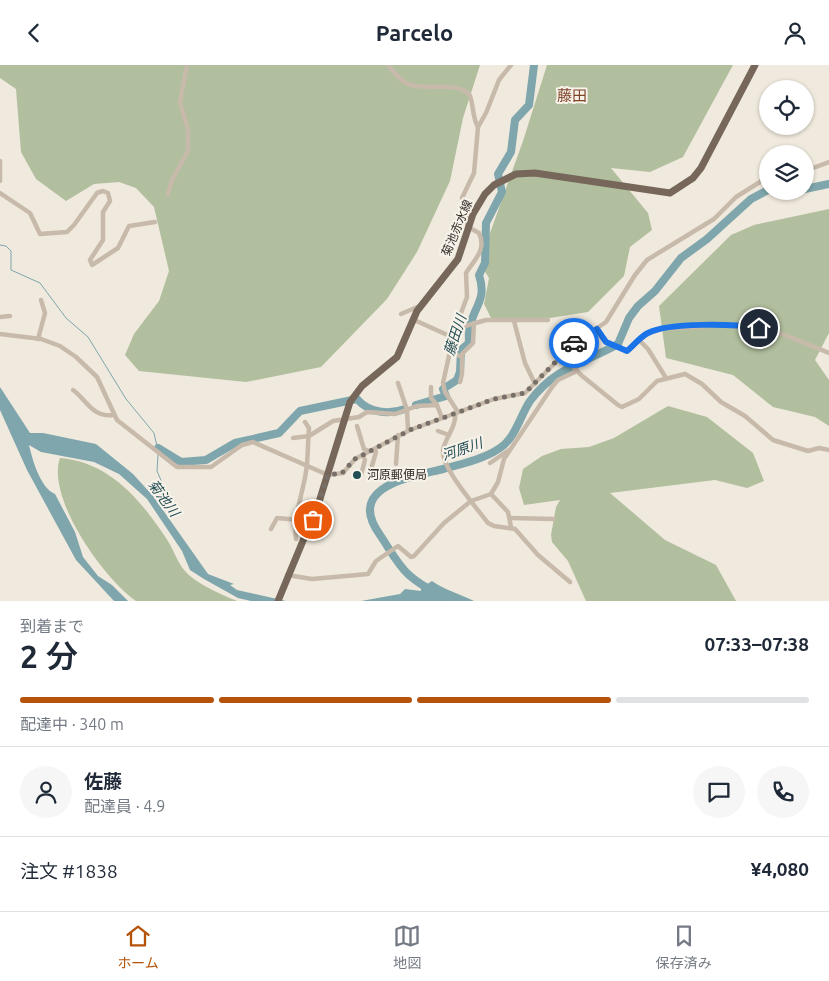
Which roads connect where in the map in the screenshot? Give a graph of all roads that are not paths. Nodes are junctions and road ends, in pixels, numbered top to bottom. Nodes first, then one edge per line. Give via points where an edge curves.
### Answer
1 (187, 65) edge
2 (388, 65) edge
3 (511, 65) edge
4 (755, 65) edge
5 (478, 127) junction
6 (0, 161) edge
7 (829, 162) edge
8 (814, 168) edge
9 (0, 181) edge
10 (759, 183) edge
11 (0, 193) edge
12 (168, 194) dead end
13 (155, 222) dead end
14 (468, 227) junction
15 (41, 300) dead end
16 (422, 305) junction
17 (401, 314) dead end
18 (10, 316) dead end
19 (0, 317) edge
20 (412, 319) junction
21 (548, 320) dead end
22 (514, 321) junction
23 (474, 323) junction
24 (455, 329) junction
25 (597, 329) junction
26 (0, 334) edge
27 (452, 337) junction
28 (38, 339) junction
29 (640, 340) junction
30 (449, 352) junction
31 (829, 353) edge
32 (564, 356) junction
33 (462, 357) junction
34 (577, 371) junction
35 (666, 377) junction
36 (460, 382) dead end
37 (398, 383) dead end
38 (535, 384) junction
39 (431, 387) dead end
40 (73, 390) dead end
41 (437, 405) junction
42 (407, 410) junction
43 (457, 412) junction
44 (114, 415) junction
45 (344, 418) junction
46 (442, 418) junction
47 (305, 422) dead end
48 (357, 425) dead end
49 (408, 430) junction
50 (438, 431) dead end
51 (398, 435) junction
52 (449, 435) junction
53 (306, 437) junction
54 (294, 438) dead end
55 (511, 449) junction
56 (372, 450) junction
57 (829, 450) edge
58 (363, 455) junction
59 (490, 463) dead end
60 (396, 464) dead end
61 (307, 466) junction
62 (371, 469) dead end
63 (328, 475) junction
64 (361, 475) dead end
65 (491, 494) junction
66 (471, 501) junction
67 (510, 518) junction
68 (554, 519) dead end
69 (313, 520) junction
70 (295, 521) junction
71 (511, 527) junction
72 (272, 529) dead end
73 (296, 539) dead end
74 (287, 575) junction
75 (570, 582) dead end
76 (278, 601) edge

1 - 12 street via 180,102 188,130 188,151
2 - 5 street via 397,76 416,86 454,89 470,95 471,111
3 - 5 street via 499,80
4 - 14 main road, 菊池赤水線 via 701,168 693,178 670,193 534,173 516,175 494,185 479,202
5 - 14 street via 474,173 462,198
6 - 9 street
7 - 8 street
10 - 25 street via 736,197 714,219 648,260 634,275 611,317
11 - 13 street via 30,213 40,234 67,232 97,193 108,193 110,201 102,212 103,240 90,261 92,265 118,247 129,226
14 - 16 main road, 菊池赤水線 via 458,259
14 - 24 street via 479,233 482,240 476,261 466,273 467,297
15 - 28 street via 45,313
16 - 17 street
16 - 20 main road, 菊池赤水線
18 - 19 street
20 - 27 street
20 - 45 main road, 菊池赤水線 via 397,357 355,394
21 - 22 street
22 - 23 street
22 - 38 street via 525,363
23 - 24 street
23 - 33 street via 473,343 463,350
24 - 27 street
25 - 29 street via 606,342 627,351
25 - 32 street via 574,343
26 - 28 street
27 - 30 street
28 - 44 street via 60,346 90,369 97,377
29 - 31 street via 648,333 677,327 743,326 774,331
29 - 35 street
30 - 33 street
30 - 43 street via 443,383
32 - 34 street
32 - 38 street
33 - 36 street
34 - 35 street via 622,407 639,399 653,384
34 - 55 street via 558,380
35 - 57 street via 685,375 702,384 768,437 784,445 808,451 819,447
37 - 42 street
38 - 43 street via 518,396 494,399
39 - 41 street via 431,397
40 - 44 street via 88,407 104,415
41 - 42 street
41 - 46 street
42 - 45 street via 395,414 367,412 359,417
42 - 49 street
43 - 46 street
43 - 52 street
44 - 61 street via 136,437 176,467 211,467 242,445 252,442
45 - 53 street
45 - 63 main road, 菊池赤水線
46 - 49 street
47 - 53 street via 309,428
48 - 56 street via 364,449
49 - 51 street
50 - 52 street
51 - 56 street
51 - 60 street
52 - 66 street via 443,450 444,459
53 - 54 street
53 - 61 street
55 - 59 street
55 - 65 street
56 - 58 street
56 - 62 street via 376,452
58 - 63 street via 342,473
58 - 64 street
61 - 63 street
61 - 70 street
63 - 69 main road, 菊池赤水線
65 - 66 street
65 - 67 street
66 - 71 street via 488,523
66 - 74 street via 444,523 414,556 398,547 381,557 368,574 319,579
67 - 68 street
67 - 71 street
69 - 70 street
69 - 74 main road, 菊池赤水線
70 - 72 street via 277,518
70 - 73 street
71 - 75 street
74 - 76 main road, 菊池赤水線

